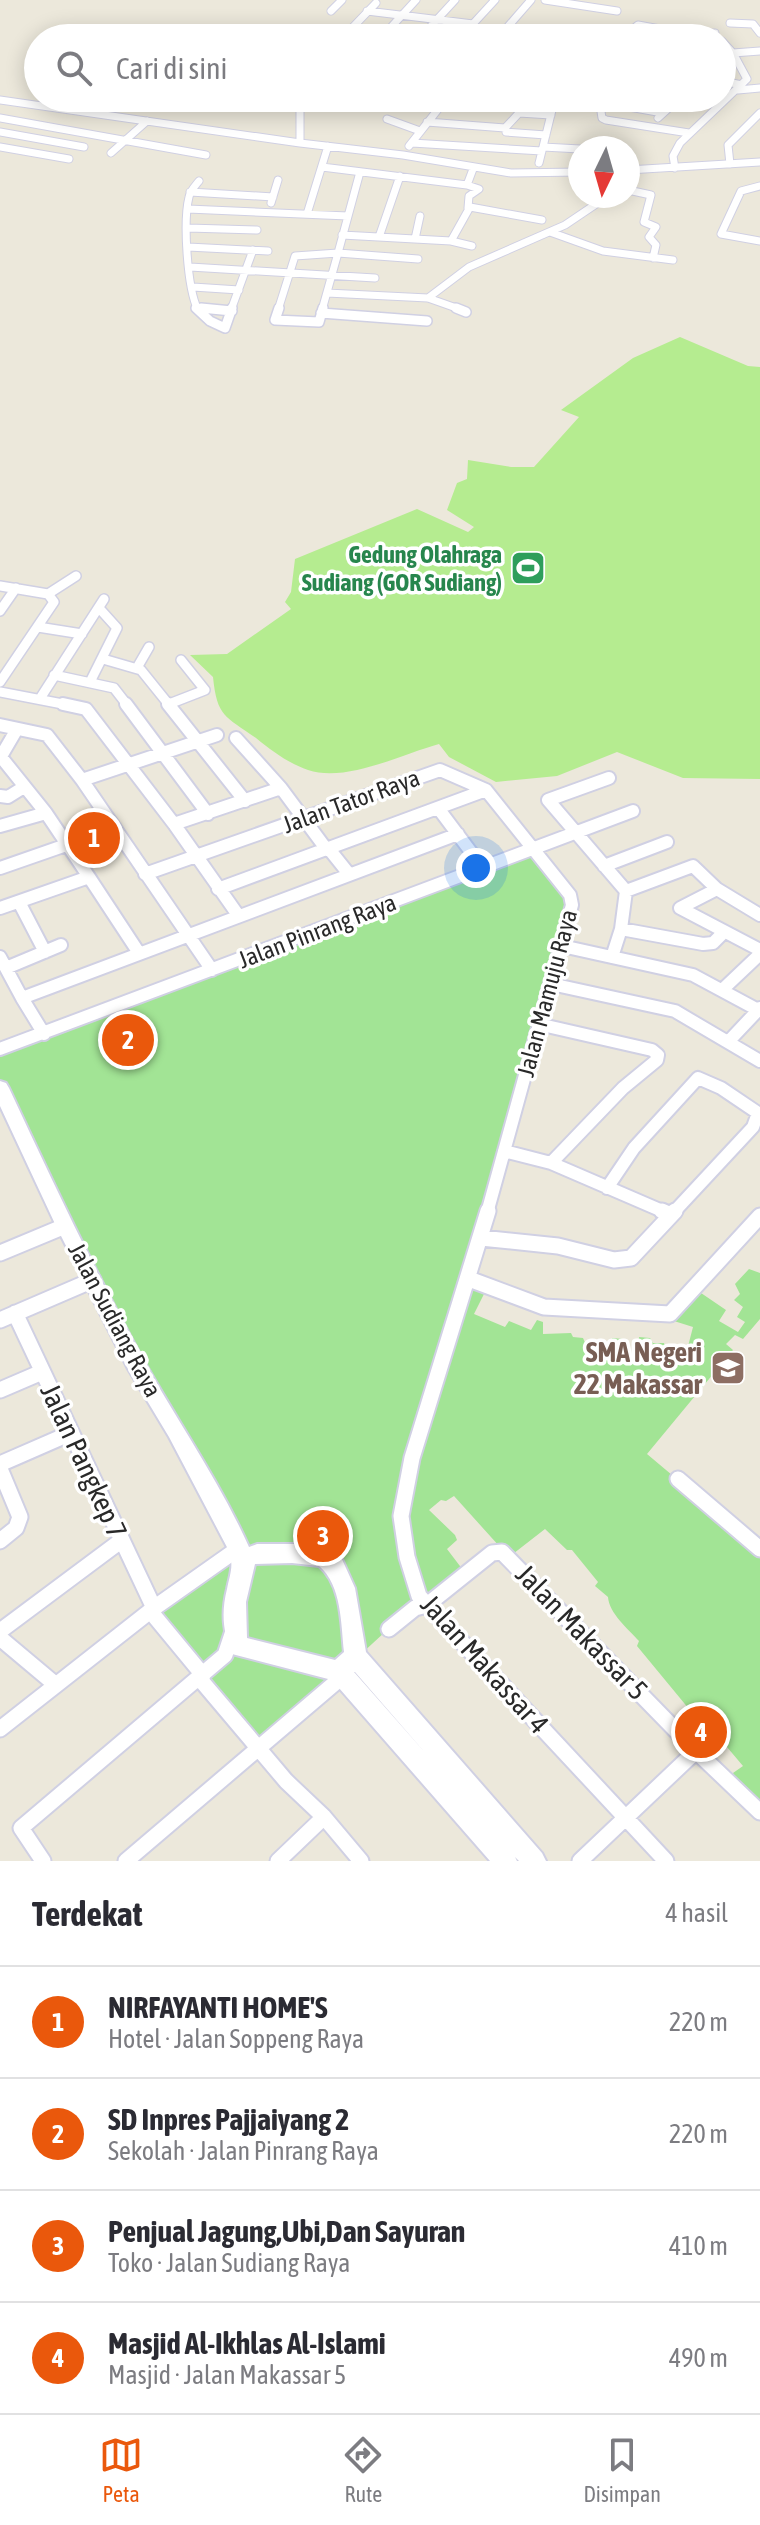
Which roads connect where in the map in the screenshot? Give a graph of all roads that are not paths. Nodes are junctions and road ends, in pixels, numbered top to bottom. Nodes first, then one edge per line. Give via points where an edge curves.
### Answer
1 (342, 0) edge
2 (416, 0) edge
3 (455, 0) edge
4 (495, 0) edge
5 (531, 0) edge
6 (545, 0) edge
7 (376, 3) dead end
8 (331, 11) dead end
9 (367, 11) junction
10 (617, 11) dead end
11 (400, 17) junction
12 (438, 19) junction
13 (730, 23) dead end
14 (356, 24) edge
15 (394, 24) edge
16 (433, 24) edge
17 (473, 24) joint
18 (510, 24) edge
19 (760, 34) edge
20 (746, 36) dead end
21 (760, 51) edge
22 (736, 53) edge
23 (736, 64) edge
24 (760, 79) edge
25 (736, 84) edge
26 (742, 85) junction
27 (760, 88) edge
28 (736, 90) edge
29 (0, 100) edge
30 (17, 102) junction
31 (24, 103) edge
32 (85, 112) edge
33 (300, 112) edge
34 (435, 112) edge
35 (552, 112) edge
36 (602, 112) edge
37 (658, 112) edge
38 (712, 112) edge
39 (663, 113) joint
40 (760, 113) edge
41 (551, 115) junction
42 (0, 117) edge
43 (387, 119) dead end
44 (147, 121) junction
45 (427, 122) junction
46 (649, 126) junction
47 (420, 131) junction
48 (0, 132) edge
49 (506, 132) dead end
50 (689, 133) junction
51 (546, 135) junction
52 (125, 141) junction
53 (300, 143) junction
54 (412, 143) junction
55 (328, 146) junction
56 (0, 147) edge
57 (84, 147) dead end
58 (542, 149) junction
59 (568, 149) edge
60 (111, 153) dead end
61 (206, 155) dead end
62 (403, 155) junction
63 (69, 159) dead end
64 (756, 162) edge
65 (539, 163) dead end
66 (730, 164) junction
67 (322, 167) junction
68 (675, 168) junction
69 (473, 169) junction
70 (640, 169) edge
71 (360, 172) junction
72 (548, 172) junction
73 (568, 172) edge
74 (400, 176) junction
75 (278, 180) dead end
76 (199, 181) dead end
77 (236, 183) dead end
78 (467, 185) junction
79 (550, 186) dead end
80 (760, 186) edge
81 (640, 191) edge
82 (190, 192) junction
83 (232, 194) junction
84 (273, 197) junction
85 (468, 208) junction
86 (590, 208) edge
87 (188, 209) junction
88 (268, 212) junction
89 (307, 214) junction
90 (348, 216) junction
91 (420, 216) dead end
92 (542, 220) dead end
93 (188, 228) junction
94 (257, 230) dead end
95 (550, 232) junction
96 (342, 235) junction
97 (379, 237) junction
98 (415, 239) junction
99 (451, 241) junction
100 (760, 241) edge
101 (472, 246) dead end
102 (188, 247) junction
103 (253, 250) junction
104 (268, 251) dead end
105 (338, 255) junction
106 (653, 258) junction
107 (418, 259) dead end
108 (673, 260) dead end
109 (190, 267) junction
110 (247, 270) junction
111 (288, 272) junction
112 (333, 275) junction
113 (375, 278) dead end
114 (193, 287) junction
115 (239, 290) junction
116 (327, 293) junction
117 (428, 298) junction
118 (196, 308) junction
119 (232, 311) junction
120 (466, 312) dead end
121 (321, 313) junction
122 (427, 321) dead end
123 (76, 576) dead end
124 (0, 586) edge
125 (16, 588) junction
126 (48, 594) junction
127 (0, 611) edge
128 (38, 627) junction
129 (82, 634) junction
130 (149, 647) dead end
131 (103, 659) junction
132 (181, 660) dead end
133 (138, 666) junction
134 (54, 675) junction
135 (0, 682) edge
136 (90, 682) junction
137 (0, 692) edge
138 (41, 697) junction
139 (169, 704) junction
140 (0, 725) edge
141 (17, 729) junction
142 (217, 735) dead end
143 (236, 738) dead end
144 (197, 742) junction
145 (162, 754) junction
146 (0, 757) edge
147 (129, 765) junction
148 (609, 778) dead end
149 (82, 780) junction
150 (24, 787) junction
151 (281, 788) junction
152 (486, 790) junction
153 (0, 796) edge
154 (245, 801) junction
155 (438, 808) junction
156 (633, 811) dead end
157 (46, 813) junction
158 (208, 814) junction
159 (304, 818) junction
160 (174, 824) junction
161 (1, 827) edge
162 (115, 828) junction
163 (574, 832) junction
164 (458, 834) junction
165 (667, 842) dead end
166 (68, 845) junction
167 (531, 848) junction
168 (328, 849) junction
169 (197, 856) junction
170 (604, 866) junction
171 (0, 868) edge
172 (483, 868) junction
173 (145, 874) junction
174 (349, 874) junction
175 (89, 877) junction
176 (218, 889) junction
177 (717, 889) junction
178 (626, 891) junction
179 (19, 902) junction
180 (0, 908) edge
181 (238, 915) junction
182 (760, 915) edge
183 (621, 929) junction
184 (724, 932) junction
185 (187, 934) junction
186 (61, 945) dead end
187 (562, 946) junction
188 (45, 952) junction
189 (760, 952) edge
190 (139, 953) junction
191 (612, 957) junction
192 (3, 962) edge
193 (212, 970) junction
194 (551, 984) junction
195 (722, 990) junction
196 (22, 998) junction
197 (759, 1010) edge
198 (538, 1024) junction
199 (44, 1034) junction
200 (728, 1042) junction
201 (0, 1049) edge
202 (760, 1061) edge
203 (0, 1088) edge
204 (504, 1151) junction
205 (551, 1163) junction
206 (607, 1188) junction
207 (671, 1215) junction
208 (760, 1216) edge
209 (65, 1226) junction
210 (754, 1233) edge
211 (481, 1238) junction
212 (0, 1253) edge
213 (469, 1279) junction
214 (93, 1280) junction
215 (8, 1316) edge
216 (42, 1372) junction
217 (0, 1390) edge
218 (71, 1433) junction
219 (0, 1466) edge
220 (678, 1479) dead end
221 (1, 1537) edge
222 (122, 1540) junction
223 (760, 1549) edge
224 (247, 1556) junction
225 (427, 1605) junction
226 (152, 1610) junction
227 (235, 1628) junction
228 (389, 1629) dead end
229 (0, 1631) edge
230 (0, 1638) edge
231 (255, 1653) junction
232 (225, 1655) junction
233 (346, 1668) junction
234 (201, 1676) junction
235 (56, 1685) junction
236 (374, 1695) junction
237 (0, 1729) edge
238 (258, 1749) junction
239 (696, 1751) junction
240 (760, 1812) edge
241 (324, 1817) junction
242 (625, 1817) junction
243 (43, 1861) edge
244 (126, 1861) edge
245 (278, 1861) edge
246 (361, 1861) edge
247 (505, 1861) edge
248 (534, 1861) edge
249 (580, 1861) edge
250 (666, 1861) edge

1 - 8 street
2 - 11 street
3 - 12 street
4 - 17 street
5 - 18 street
6 - 10 street
7 - 9 street
9 - 11 street
9 - 14 street
11 - 12 street
11 - 15 street
12 - 16 street
12 - 17 street
13 - 19 street via 753,24
19 - 20 street
21 - 22 street
23 - 26 street
24 - 26 street
25 - 26 street
26 - 27 street
26 - 28 street
29 - 30 street
30 - 31 street
30 - 42 street
32 - 44 street
33 - 53 street
34 - 45 street
35 - 41 street
36 - 46 street via 603,119
37 - 39 street
38 - 50 street
39 - 46 street
40 - 66 street via 728,145
41 - 45 street via 519,113 505,128
41 - 51 street
42 - 52 street
43 - 47 street
44 - 52 street
44 - 53 street
45 - 47 street
46 - 50 street
47 - 54 street
48 - 57 street
49 - 51 street
50 - 68 street via 676,149
51 - 58 street
52 - 60 street
52 - 61 street
53 - 55 street
54 - 58 street
54 - 62 street
55 - 62 street
55 - 67 street
56 - 63 street
58 - 59 street
58 - 65 street
62 - 69 street
64 - 66 street
64 - 80 street
66 - 68 street
67 - 71 street
67 - 89 street
68 - 70 street
69 - 72 street
69 - 78 street
71 - 74 street
71 - 90 street
72 - 73 street
72 - 79 street
74 - 78 street
74 - 97 street
75 - 84 street
76 - 82 street
77 - 83 street
78 - 85 street via 479,188 468,197
80 - 100 street via 741,191 721,234
81 - 106 street via 652,198 644,222 656,227 649,237 656,245
82 - 83 street
82 - 87 street
83 - 84 street
84 - 88 street
85 - 92 street
85 - 99 street
86 - 95 street
87 - 88 street
87 - 93 street
88 - 89 street
89 - 90 street
90 - 96 street
91 - 98 street
93 - 94 street
93 - 102 street
95 - 106 street via 603,251
95 - 117 street via 469,267
96 - 97 street
96 - 105 street
97 - 98 street
98 - 99 street
99 - 101 street
102 - 103 street
102 - 109 street
103 - 104 street
103 - 110 street
105 - 107 street
105 - 111 street via 300,254
105 - 112 street
106 - 108 street
109 - 110 street
109 - 114 street
110 - 111 street
110 - 115 street
111 - 112 street
111 - 121 street via 275,320 317,323
112 - 113 street
112 - 116 street
114 - 115 street
114 - 118 street
115 - 119 street
116 - 117 street
116 - 121 street
117 - 120 street
118 - 119 street
118 - 119 street via 223,329
121 - 122 street
123 - 126 street
124 - 125 street
125 - 126 street
125 - 127 street
126 - 128 street via 54,602
128 - 129 street
128 - 135 street
129 - 131 street via 101,603 117,628
129 - 134 street
130 - 133 street
131 - 133 street
131 - 136 street
132 - 139 street via 205,690
133 - 139 street
134 - 136 street
134 - 138 street
136 - 145 street via 114,688
137 - 138 street
138 - 147 street via 84,707
139 - 144 street
140 - 141 street
141 - 146 street
141 - 149 street via 47,735
142 - 144 street
143 - 151 street
144 - 145 street
144 - 154 street
145 - 147 street
145 - 158 street
146 - 150 street
147 - 149 street
147 - 160 street
148 - 163 street via 548,800
149 - 162 street
150 - 153 street
150 - 157 street
151 - 154 street
151 - 159 street
152 - 155 street
152 - 159 street, Jalan Tator Raya via 440,770
152 - 167 street, Jalan Tator Raya
154 - 158 street
155 - 164 street
155 - 168 street
156 - 163 street, Jalan Pinrang Raya
157 - 161 street
157 - 166 street
158 - 160 street
159 - 168 street
159 - 169 street, Jalan Tator Raya
160 - 169 street
162 - 166 street
162 - 173 street
163 - 167 street, Jalan Pinrang Raya
163 - 170 street
164 - 172 street
164 - 174 street
165 - 170 street
166 - 171 street
166 - 175 street
167 - 172 street, Jalan Pinrang Raya
167 - 187 street, Jalan Mamuju Raya via 572,899
168 - 174 street
168 - 176 street
169 - 173 street, Jalan Tator Raya
169 - 176 street
170 - 178 street
172 - 193 street, Jalan Pinrang Raya
173 - 185 street
174 - 181 street
175 - 179 street
175 - 190 street
176 - 181 street
177 - 178 street via 691,866
177 - 182 street
177 - 184 street via 680,907
178 - 183 street
179 - 180 street
179 - 188 street
181 - 185 street
183 - 184 street via 703,944 713,943
183 - 191 street
184 - 189 street
185 - 190 street
185 - 193 street
186 - 188 street
187 - 191 street
187 - 194 street, Jalan Mamuju Raya
188 - 192 street
189 - 195 street
190 - 196 street
191 - 195 street via 693,975
192 - 196 street
193 - 199 street, Jalan Pinrang Raya
194 - 198 street, Jalan Mamuju Raya
194 - 200 street via 675,1011
195 - 197 street
196 - 199 street
197 - 200 street
198 - 204 street, Jalan Mamuju Raya
198 - 205 street via 658,1055
199 - 201 street, Jalan Pinrang Raya
200 - 202 street
203 - 209 street, Jalan Sudiang Raya
204 - 205 street
204 - 211 street, Jalan Makassar 4
205 - 206 street
206 - 207 street
206 - 207 street via 634,1148 702,1077 750,1105 758,1119
207 - 211 street via 652,1239 624,1260
208 - 210 street
209 - 212 street
209 - 214 street, Jalan Sudiang Raya
210 - 213 street via 675,1311 663,1315 544,1307
211 - 213 street, Jalan Makassar 4
213 - 225 street, Jalan Makassar 4 via 412,1458 401,1516 407,1557
214 - 215 street
214 - 224 street, Jalan Sudiang Raya
215 - 216 street, Jalan Pangkep 7
216 - 217 street
216 - 218 street, Jalan Pangkep 7
218 - 219 street
218 - 222 street, Jalan Pangkep 7
219 - 221 street via 20,1517 20,1523
220 - 223 street
222 - 226 street, Jalan Pangkep 7
222 - 229 street
224 - 226 street
224 - 227 street
224 - 233 street via 307,1555 332,1563 342,1580
225 - 228 street, Jalan Makassar 5
225 - 239 street, Jalan Makassar 5 via 492,1553 502,1552
225 - 242 street, Jalan Makassar 4
226 - 234 street, Jalan Pangkep 7
226 - 235 street
227 - 231 street via 240,1647
227 - 232 street
230 - 235 street
231 - 232 street
231 - 233 street
232 - 234 street
233 - 236 street
233 - 238 street
234 - 238 street, Jalan Pangkep 7
234 - 243 street via 21,1828
235 - 237 street
236 - 247 street
236 - 248 street
238 - 241 street, Jalan Pangkep 7
238 - 244 street
239 - 240 street, Jalan Makassar 5
239 - 242 street
241 - 245 street
241 - 246 street, Jalan Pangkep 7
242 - 249 street
242 - 250 street, Jalan Makassar 4

